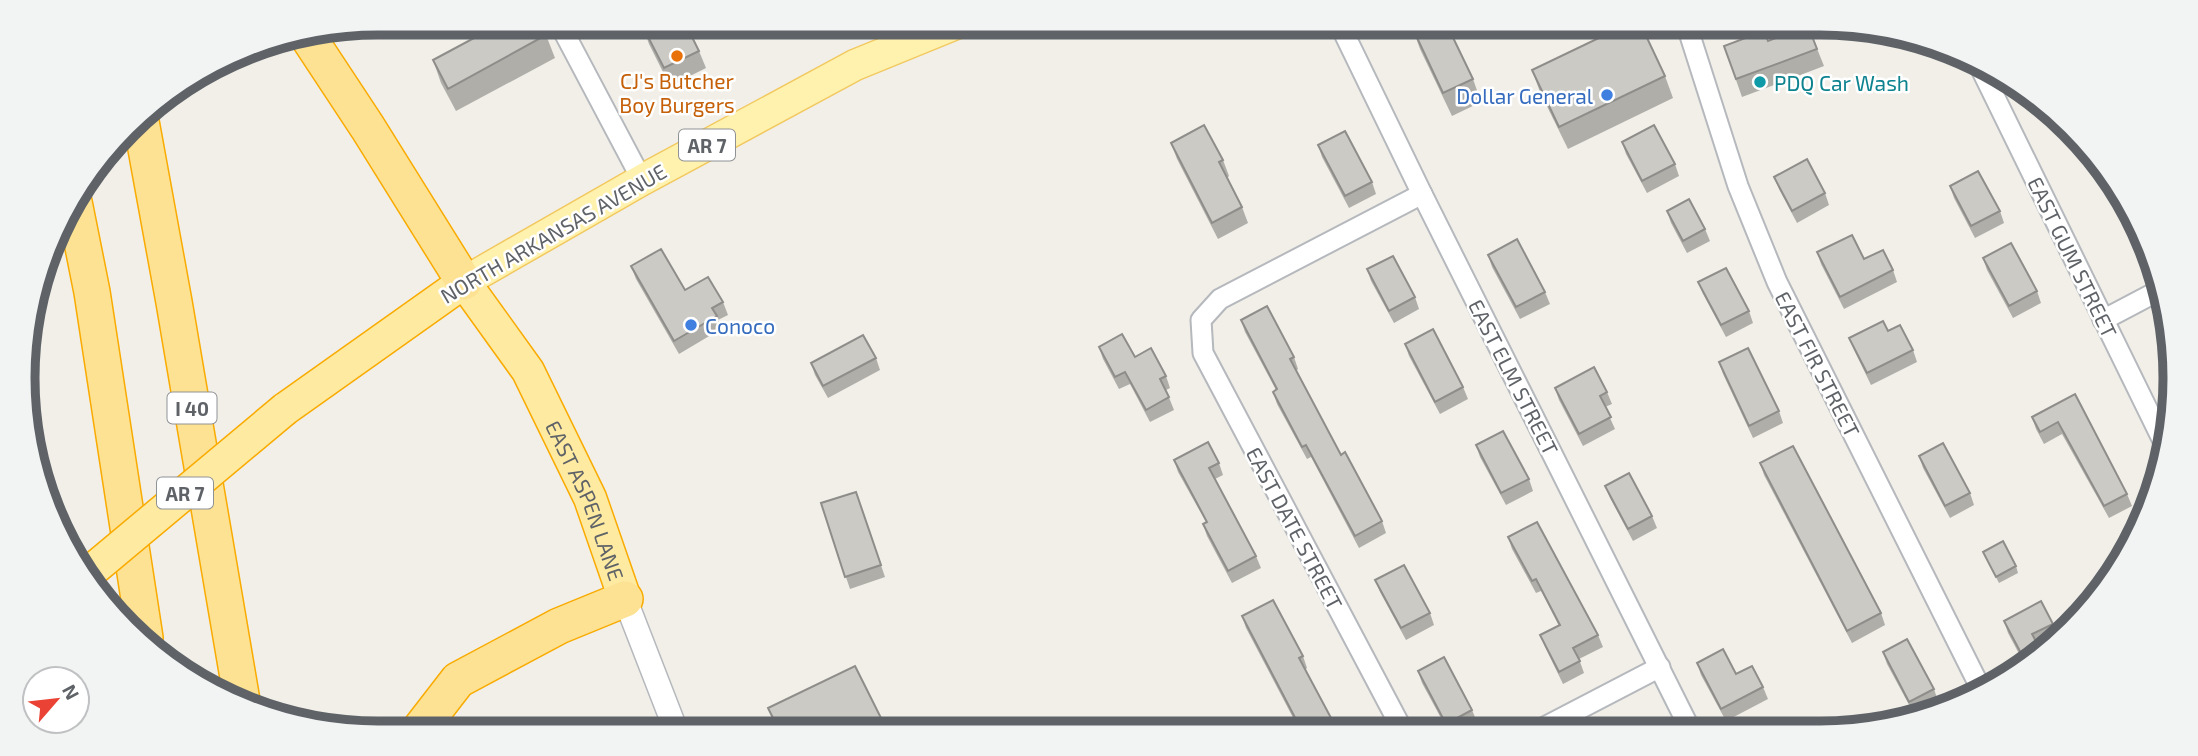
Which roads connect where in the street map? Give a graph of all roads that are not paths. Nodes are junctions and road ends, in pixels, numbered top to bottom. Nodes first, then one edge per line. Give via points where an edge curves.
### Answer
1 (565, 35) edge
2 (929, 35) edge
3 (1345, 35) edge
4 (1690, 35) edge
5 (311, 42) edge
6 (1985, 77) edge
7 (141, 129) edge
8 (642, 180) junction
9 (1422, 194) junction
10 (76, 214) edge
11 (464, 282) junction
12 (2152, 294) edge
13 (2104, 320) junction
14 (2158, 432) edge
15 (94, 570) edge
16 (625, 599) junction
17 (144, 629) edge
18 (1660, 667) junction
19 (1978, 683) edge
20 (240, 692) edge
21 (426, 721) edge
22 (672, 721) edge
23 (1398, 721) edge
24 (1556, 721) edge
25 (1687, 721) edge

1 - 8 street
2 - 8 main road, NORTH ARKANSAS AVENUE / AR 7 via 855,65
3 - 9 street, EAST ELM STREET
4 - 19 street, EAST FIR STREET via 1738,186 1777,282
5 - 11 highway
6 - 13 street, EAST GUM STREET
7 - 20 highway, I 40
8 - 11 main road, NORTH ARKANSAS AVENUE / AR 7
9 - 18 street, EAST ELM STREET
9 - 23 street, EAST DATE STREET via 1220,299 1201,320 1203,353
10 - 17 highway
11 - 15 highway, NORTH ARKANSAS AVENUE / AR 7, bridge via 285,409
11 - 16 highway, EAST ASPEN LANE via 528,371 590,498
12 - 13 street
13 - 14 street, EAST GUM STREET
16 - 21 highway via 559,626 458,680
16 - 22 street, EAST ASPEN LANE
18 - 24 street
18 - 25 street, EAST ELM STREET

